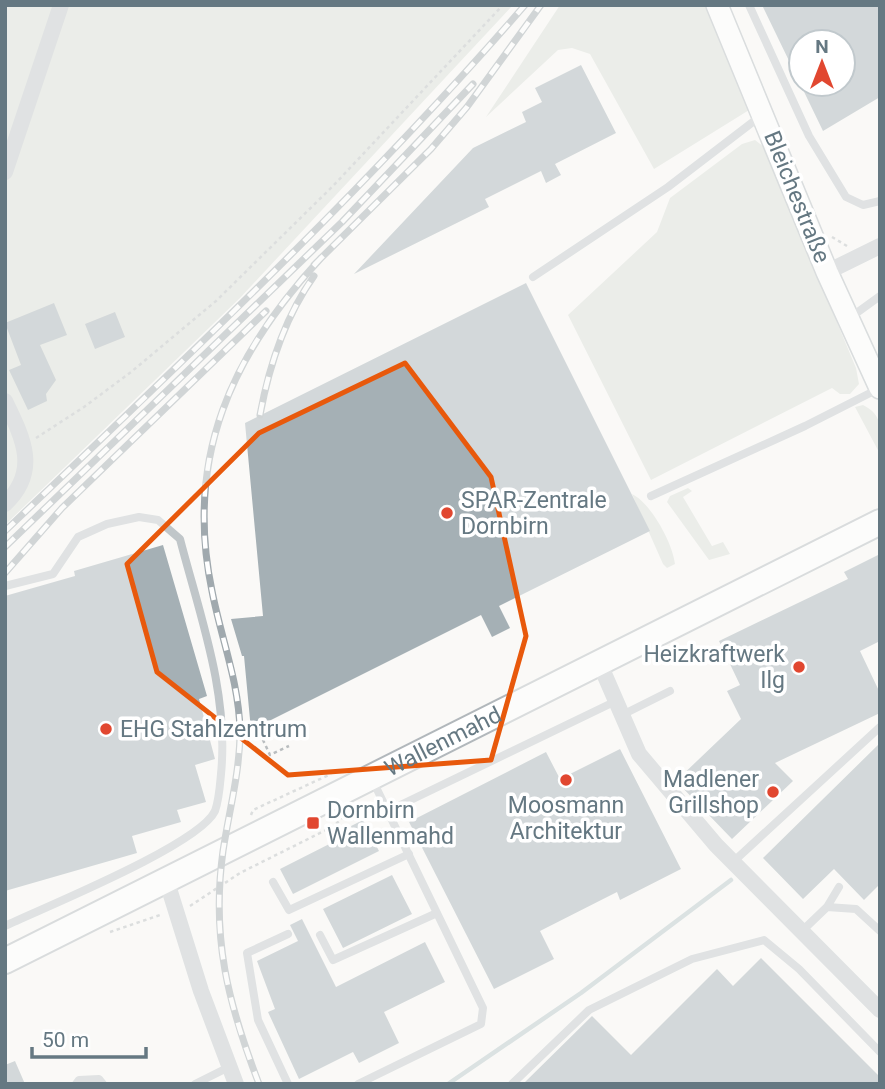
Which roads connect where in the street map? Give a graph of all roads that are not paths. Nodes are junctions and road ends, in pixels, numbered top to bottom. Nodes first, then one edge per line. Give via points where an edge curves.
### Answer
1 (61, 5) edge
2 (716, 5) edge
3 (749, 5) edge
4 (763, 114) junction
5 (5, 172) edge
6 (880, 201) edge
7 (880, 246) edge
8 (827, 272) junction
9 (533, 277) dead end
10 (880, 296) edge
11 (848, 318) junction
12 (880, 388) edge
13 (5, 401) edge
14 (651, 496) dead end
15 (5, 504) edge
16 (880, 522) edge
17 (5, 586) edge
18 (599, 662) junction
19 (670, 691) dead end
20 (619, 708) junction
21 (880, 727) edge
22 (372, 777) junction
23 (388, 811) junction
24 (409, 854) junction
25 (733, 862) junction
26 (166, 880) junction
27 (273, 882) dead end
28 (839, 887) dead end
29 (827, 907) junction
30 (437, 913) junction
31 (5, 926) edge
32 (802, 931) junction
33 (880, 931) edge
34 (288, 934) dead end
35 (320, 935) dead end
36 (5, 961) edge
37 (880, 1010) edge
38 (880, 1052) edge
39 (229, 1066) junction
40 (76, 1084) edge
41 (103, 1084) edge
42 (195, 1084) edge
43 (236, 1084) edge
44 (288, 1084) edge
45 (358, 1084) edge
46 (512, 1084) edge

1 - 5 street
2 - 4 main road, Bleichestraße
3 - 6 lane via 809,135 846,197 863,205
4 - 8 main road, Bleichestraße
4 - 9 lane via 668,187
7 - 8 street
8 - 11 main road, Bleichestraße
10 - 11 lane
11 - 12 main road, Bleichestraße
12 - 14 lane
13 - 15 street via 26,457 23,482
16 - 18 main road, Wallenmahd
17 - 31 lane via 53,574 78,537 107,524 139,517 158,520 180,539 223,715 219,791 214,812 201,827 158,854
18 - 20 street
18 - 22 main road, Wallenmahd
19 - 20 lane
20 - 23 lane
20 - 25 street via 639,754
21 - 25 lane
22 - 23 lane
22 - 26 main road, Wallenmahd
23 - 24 lane
24 - 27 lane via 289,910
24 - 30 lane
25 - 32 street
26 - 36 main road, Wallenmahd
26 - 39 street
28 - 29 lane
29 - 32 lane
29 - 33 lane via 856,909
30 - 35 lane via 334,960
30 - 45 lane via 483,1008 481,1024
32 - 37 street
34 - 44 lane via 247,953 257,1020
38 - 46 lane via 764,940 692,960 589,1010
39 - 42 lane
39 - 43 street
40 - 41 lane via 99,1079

